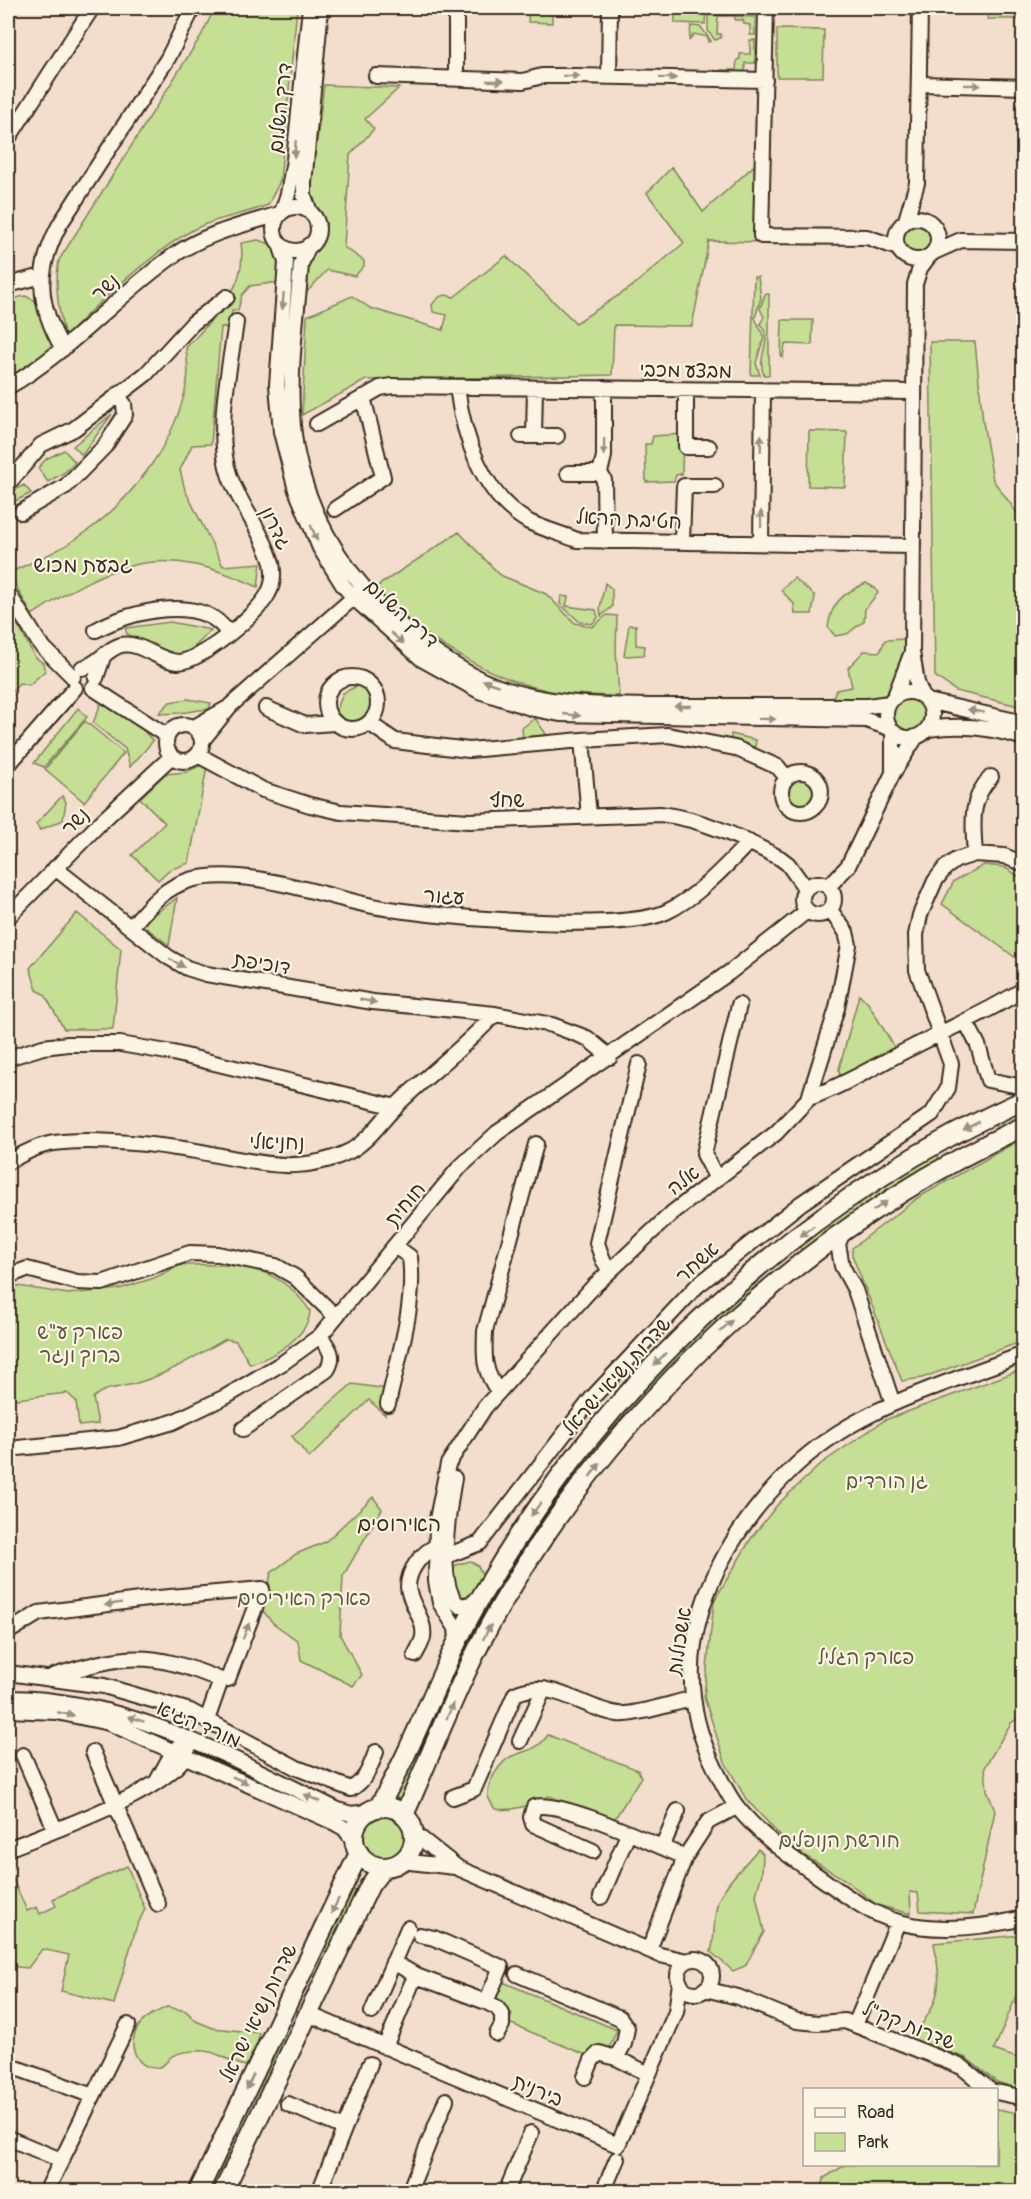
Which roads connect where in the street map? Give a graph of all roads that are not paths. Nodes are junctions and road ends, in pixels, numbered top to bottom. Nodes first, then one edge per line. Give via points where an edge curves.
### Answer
1 (92, 8) edge
2 (193, 8) edge
3 (310, 8) edge
4 (321, 8) edge
5 (456, 8) edge
6 (610, 8) edge
7 (766, 8) edge
8 (920, 8) edge
9 (376, 76) dead end
10 (609, 77) junction
11 (456, 78) junction
12 (765, 80) junction
13 (920, 84) junction
14 (1023, 87) edge
15 (8, 139) edge
16 (917, 183) junction
17 (310, 212) junction
18 (280, 213) junction
19 (902, 224) junction
20 (932, 225) junction
21 (235, 229) junction
22 (867, 237) junction
23 (961, 240) junction
24 (1023, 241) edge
25 (279, 242) junction
26 (309, 246) junction
27 (902, 252) junction
28 (931, 254) junction
29 (42, 276) junction
30 (915, 284) junction
31 (8, 285) edge
32 (227, 297) dead end
33 (236, 322) dead end
34 (63, 349) junction
35 (8, 387) edge
36 (457, 387) junction
37 (535, 388) junction
38 (604, 388) junction
39 (686, 390) junction
40 (763, 391) junction
41 (914, 392) junction
42 (117, 395) junction
43 (363, 397) junction
44 (317, 424) dead end
45 (557, 436) dead end
46 (709, 447) dead end
47 (568, 473) dead end
48 (600, 473) junction
49 (8, 484) edge
50 (715, 486) dead end
51 (335, 509) dead end
52 (21, 512) dead end
53 (605, 540) junction
54 (682, 542) junction
55 (761, 543) junction
56 (913, 546) junction
57 (8, 593) edge
58 (359, 593) junction
59 (96, 630) dead end
60 (228, 633) junction
61 (912, 652) junction
62 (103, 657) junction
63 (77, 676) junction
64 (95, 683) junction
65 (925, 698) junction
66 (892, 700) junction
67 (230, 706) junction
68 (266, 708) dead end
69 (335, 723) junction
70 (369, 723) junction
71 (1023, 723) edge
72 (194, 727) junction
73 (891, 730) junction
74 (922, 733) junction
75 (167, 736) junction
76 (1023, 738) edge
77 (582, 740) junction
78 (200, 748) junction
79 (172, 756) junction
80 (8, 765) edge
81 (893, 773) junction
82 (786, 777) dead end
83 (991, 777) dead end
84 (589, 816) junction
85 (749, 842) junction
86 (975, 854) junction
87 (1023, 863) edge
88 (55, 868) junction
89 (829, 886) junction
90 (805, 888) junction
91 (830, 910) junction
92 (807, 911) junction
93 (8, 917) edge
94 (131, 927) junction
95 (1023, 989) edge
96 (739, 1005) dead end
97 (495, 1014) junction
98 (966, 1022) junction
99 (940, 1034) junction
100 (610, 1057) junction
101 (8, 1058) edge
102 (639, 1064) dead end
103 (1021, 1093) edge
104 (809, 1098) junction
105 (396, 1107) junction
106 (1023, 1126) edge
107 (536, 1144) dead end
108 (8, 1162) edge
109 (717, 1179) junction
110 (843, 1232) junction
111 (395, 1246) junction
112 (811, 1256) junction
113 (842, 1266) junction
114 (610, 1271) junction
115 (8, 1276) edge
116 (335, 1316) junction
117 (320, 1336) junction
118 (1023, 1354) edge
119 (499, 1392) junction
120 (892, 1401) junction
121 (388, 1404) dead end
122 (243, 1429) dead end
123 (8, 1449) edge
124 (440, 1553) junction
125 (482, 1594) junction
126 (8, 1632) edge
127 (457, 1640) junction
128 (415, 1655) dead end
129 (8, 1673) edge
130 (49, 1677) junction
131 (221, 1680) junction
132 (544, 1689) junction
133 (8, 1698) edge
134 (692, 1699) junction
135 (8, 1710) edge
136 (207, 1720) junction
137 (190, 1739) junction
138 (520, 1741) dead end
139 (258, 1746) junction
140 (93, 1752) dead end
141 (376, 1752) dead end
142 (180, 1753) junction
143 (23, 1755) dead end
144 (252, 1768) junction
145 (453, 1797) dead end
146 (116, 1805) junction
147 (736, 1807) junction
148 (373, 1810) junction
149 (678, 1811) dead end
150 (404, 1815) junction
151 (55, 1829) junction
152 (414, 1833) junction
153 (628, 1834) junction
154 (357, 1847) junction
155 (662, 1848) junction
156 (8, 1850) edge
157 (593, 1851) dead end
158 (685, 1857) junction
159 (392, 1864) junction
160 (458, 1868) junction
161 (601, 1897) dead end
162 (158, 1904) dead end
163 (1023, 1918) edge
164 (898, 1922) junction
165 (654, 1953) junction
166 (687, 1961) junction
167 (393, 1962) junction
168 (517, 1974) dead end
169 (712, 1974) junction
170 (419, 1977) junction
171 (679, 1980) junction
172 (700, 1991) junction
173 (738, 1997) junction
174 (486, 2002) junction
175 (372, 2012) dead end
176 (676, 2012) junction
177 (308, 2014) junction
178 (128, 2025) dead end
179 (855, 2025) junction
180 (497, 2034) dead end
181 (385, 2047) junction
182 (616, 2058) junction
183 (370, 2064) dead end
184 (8, 2065) edge
185 (649, 2074) junction
186 (585, 2077) dead end
187 (988, 2088) edge
188 (998, 2092) edge
189 (93, 2096) junction
190 (1023, 2098) edge
191 (446, 2100) dead end
192 (288, 2104) dead end
193 (344, 2128) junction
194 (531, 2133) dead end
195 (8, 2138) edge
196 (616, 2159) dead end
197 (62, 2160) junction
198 (46, 2192) edge
199 (198, 2192) edge
200 (223, 2192) edge
201 (319, 2192) edge
202 (409, 2192) edge
203 (506, 2192) edge
204 (603, 2192) edge

1 - 15 street
2 - 29 street via 168,58 60,224 47,252
3 -> 18 street, דרך השלום via 294,160
4 - 17 street, דרך השלום via 304,183
5 - 11 street
6 - 10 street
7 - 12 street
8 - 13 street
9 - 11 street
11 -> 10 street via 522,81 542,76
10 -> 12 street
12 - 22 street via 761,236
13 -> 14 street
13 - 16 street
16 - 19 street
16 - 20 street
17 - 18 street via 297,207
17 - 26 street via 317,230
18 - 21 street, נשר
18 - 25 street via 274,227
19 - 20 street via 915,217
19 - 22 street
19 - 27 street via 896,240
20 - 23 street
20 - 28 street via 938,241
21 - 25 street, נשר via 264,232
21 - 34 street, נשר via 202,239 173,255
22 - 27 street
23 - 24 street
23 - 28 street
25 - 26 street via 294,250
25 -> 58 street, דרך השלום via 286,262 277,385 281,432 296,490 320,548
26 - 58 street, דרך השלום via 301,264 291,386 294,432 306,487
27 - 28 street via 917,260
27 - 30 street
28 - 30 street via 920,268
29 - 31 street
29 - 34 street via 46,315
30 - 41 street
32 - 42 street via 193,323 152,369
33 - 60 street, גדרון via 224,452 234,488 270,556 274,575 265,599
34 - 35 street, נשר
36 - 37 street, מבצע מכבי
36 - 43 street via 392,386
36 - 53 street, חטיבת הראל via 461,422 472,453 501,499 528,521 577,540
37 - 38 street, מבצע מכבי
37 - 45 street via 528,436
38 - 39 street, מבצע מכבי
38 -> 48 street via 604,456
39 - 40 street, מבצע מכבי
39 - 46 street via 686,447
40 - 41 street, מבצע מכבי
55 -> 40 street
41 - 56 street
42 - 49 street via 74,429 41,445
42 - 52 street via 125,415 105,446 66,486
43 - 44 street
43 - 51 street via 383,477
47 - 48 street
48 - 53 street via 604,480
50 - 54 street via 684,486
53 - 54 street, חטיבת הראל
54 - 55 street, חטיבת הראל
55 - 56 street, חטיבת הראל
56 - 61 street
57 - 63 street via 40,644
66 -> 58 street, דרך השלום via 868,706 635,706 585,704 538,696 483,681 430,651
58 - 67 street
58 -> 73 street, דרך השלום via 423,660 478,691 534,709 581,716 866,720
59 - 60 street via 128,616 170,609 208,615
60 - 62 street, גדרון via 202,654 185,661 163,659 129,645 117,646
61 - 65 street via 917,683
61 - 66 street
62 - 63 street, גדרון
62 - 64 street
63 - 64 street via 92,671
63 - 64 street via 83,692
63 - 80 street
64 - 75 street
65 - 66 street via 911,692
71 -> 65 street
65 - 74 street via 932,715
66 - 73 street via 885,716
67 - 72 street
67 - 78 street
68 - 69 street via 305,725
69 - 70 street via 351,729
69 - 70 street via 328,714 328,694 333,686 351,676 362,678 377,692 377,712
70 - 77 street via 395,741 469,750
72 - 75 street via 180,725
72 - 78 street
73 - 74 street via 904,738
73 - 81 street
74 - 76 street via 975,726
74 - 81 street
75 - 79 street via 166,747
77 - 82 street via 668,735 735,748 778,767
77 - 84 street
78 - 79 street via 188,761
78 - 84 street, שחף via 263,790 342,812 469,821
79 - 88 street, נשר
81 - 89 street via 848,866
83 - 86 street via 981,787 972,808
84 - 85 street, שחף via 686,817
85 - 90 street, שחף via 788,864
85 - 94 street, עגור via 723,869 666,913 622,922 392,910 266,882 216,876 191,880 158,896
86 - 87 street via 1004,856
86 - 99 street, אשחר via 945,868 935,881 918,925 917,970
88 - 93 street, נשר
88 - 94 street, דוכיפת
89 - 90 street via 819,883
89 - 91 street via 834,901
90 - 92 street via 801,898
91 - 92 street via 822,915
91 - 104 street, אלה via 846,932 849,945 837,1008
92 - 100 street, חוחית via 730,972
94 -> 97 street, דוכיפת via 168,957 206,974 373,1002
95 - 98 street
96 - 109 street via 704,1154
97 - 100 street, דוכיפת via 552,1025 586,1038
97 - 105 street, נחניאלי via 470,1042
98 - 99 street
98 - 103 street via 978,1045 988,1080
99 - 104 street via 840,1087
99 - 124 street, אשחר via 951,1064 948,1088 932,1114 800,1204 697,1286 560,1435 480,1543
100 - 111 street, חוחית via 497,1133 459,1168
101 - 105 street via 43,1047 120,1044 173,1053
102 - 114 street via 597,1244
103 -> 125 main road, שדרות נשיאי ישראל via 867,1187 698,1321 597,1428 524,1525
104 - 109 street, אלה via 776,1133
105 - 108 street, נחניאלי via 350,1151 302,1165 250,1164 176,1148 70,1141 43,1145
110 -> 106 main road via 926,1177
107 - 119 street via 485,1331 483,1364
109 - 114 street, אלה via 672,1213
110 - 112 main road
110 - 113 street via 838,1244
111 - 116 street, חוחית
111 - 121 street via 410,1257 412,1276
112 - 113 street via 830,1257
150 -> 112 main road via 478,1647 500,1606 564,1509 661,1391 735,1318
113 - 120 street via 855,1290
114 - 119 street, אלה
115 - 116 street via 27,1269 77,1282 102,1283 190,1253 218,1254 276,1266 296,1277
116 - 117 street, חוחית
117 - 122 street via 331,1350 332,1362 327,1370
117 - 123 street, חוחית via 227,1396 173,1422 118,1438
118 - 120 street, אשכולות
119 - 124 street, אלה via 448,1464 437,1519
120 - 134 street, אשכולות via 841,1430 788,1472 725,1550 699,1619 690,1674
124 - 125 street, אלה via 448,1588 456,1603 466,1606
124 - 127 street, אלה via 436,1581 440,1603 456,1628
124 - 128 street via 427,1550 414,1567 408,1587 422,1623 423,1637
125 - 127 main road, שדרות נשיאי ישראל
131 -> 126 street via 228,1679 262,1589 39,1613
127 - 148 main road, שדרות נשיאי ישראל
129 - 130 street
130 - 131 street via 137,1656 180,1663
130 - 136 street via 153,1699
131 - 136 street
132 - 134 street via 620,1714
132 - 138 street
132 - 145 street via 530,1688 515,1694 474,1789
137 -> 133 street, מורד הגיא via 93,1707
134 - 147 street, אשכולות via 706,1751
135 -> 142 street, מורד הגיא via 57,1712 109,1723
136 - 139 street
137 - 142 street
137 - 144 street, מורד הגיא
139 - 141 street via 297,1768 351,1789 369,1772
139 - 144 street
140 - 146 street
142 - 146 street via 172,1772
142 -> 154 street, מורד הגיא via 333,1822 344,1828
143 - 151 street
148 -> 144 street, מורד הגיא via 351,1814 338,1810
146 - 151 street
146 - 162 street
147 - 158 street via 708,1822
147 - 164 street, אשכולות via 781,1851 865,1908
148 - 150 main road via 392,1808
148 - 154 main road via 356,1828
149 - 155 street
150 - 152 main road
151 - 156 street
152 - 159 main road via 412,1847
152 - 160 street
153 - 155 street
153 - 157 street via 572,1811 545,1804 534,1808 533,1824
153 - 161 street
154 - 159 main road via 369,1863
154 -> 199 main road, שדרות נשיאי ישראל
155 - 158 street
158 - 165 street
159 - 160 street
159 - 177 main road via 370,1886
160 - 165 street
163 - 164 street, אשכולות via 984,1926
164 - 179 street
165 - 166 street
165 - 171 street
166 - 169 street via 704,1961
166 - 171 street via 679,1969
167 - 170 street
167 - 174 street via 414,1931 434,1938 501,1967
167 - 175 street
168 - 182 street via 620,2018 627,2028
169 - 172 street via 709,1984
169 - 173 street
170 - 174 street
170 - 181 street via 412,1983
171 - 172 street via 687,1991
171 - 176 street, בירנית
172 - 173 street
172 - 176 street, בירנית
173 - 179 street, שדרות קק"ל via 797,2020 845,2021
174 - 180 street via 502,2014
176 - 185 street, בירנית
177 - 181 street, בירנית
177 - 200 main road
178 - 189 street
179 - 187 street, שדרות קק"ל via 962,2067
181 - 185 street, בירנית via 618,2145
182 - 185 street
182 - 186 street via 599,2053
183 - 193 street
184 - 189 street
188 - 190 street
189 - 197 street
191 - 202 street
192 - 193 street
193 - 201 street
194 - 203 street
195 - 197 street
196 - 204 street
197 - 198 street

